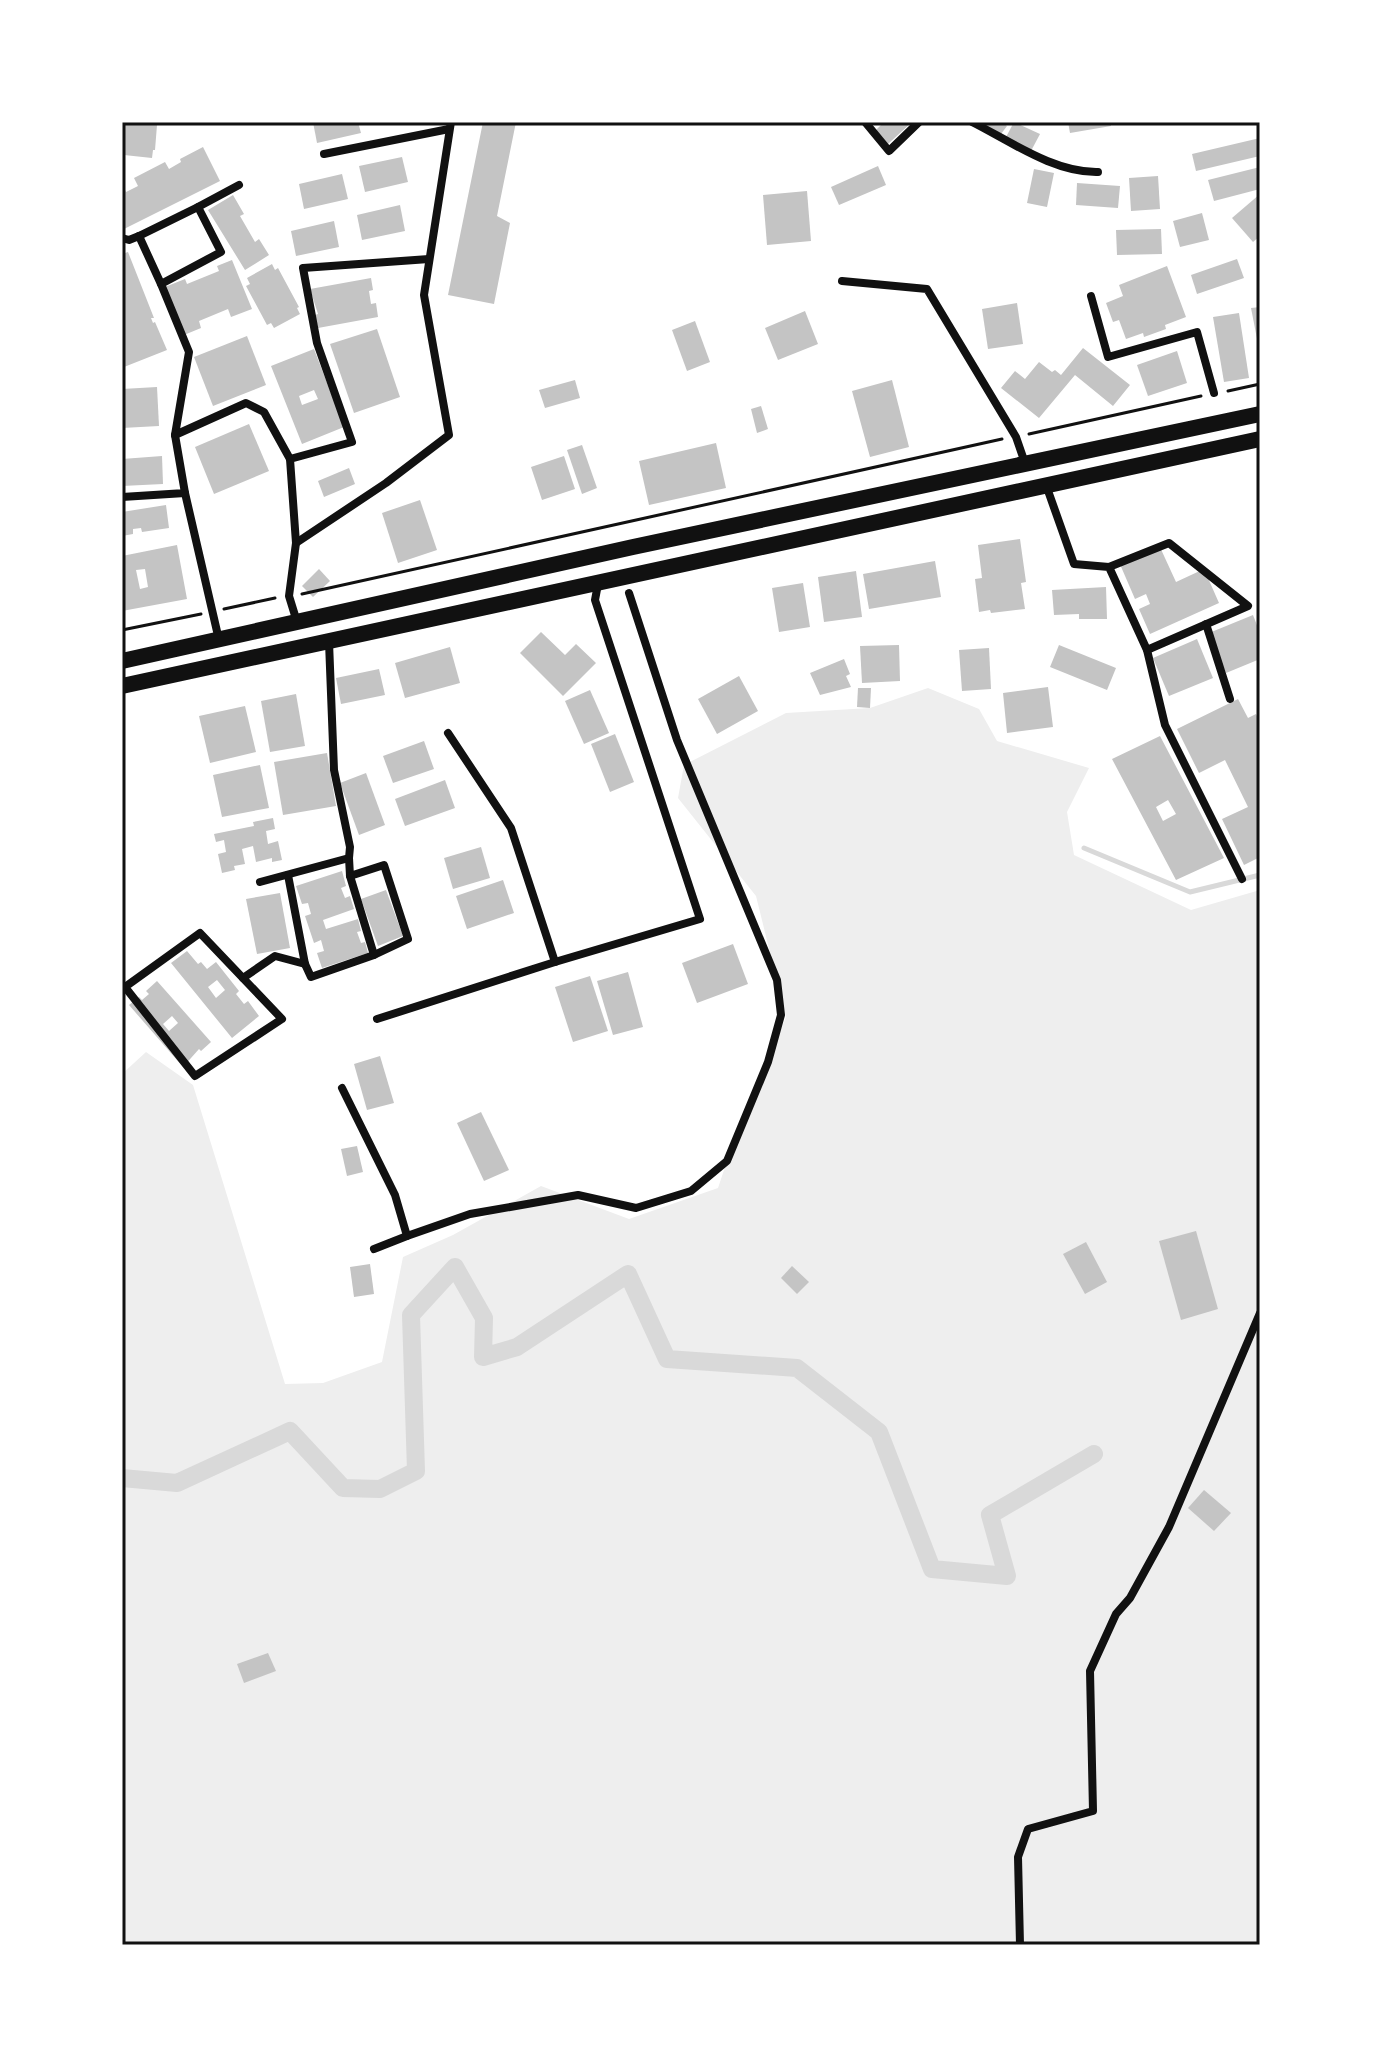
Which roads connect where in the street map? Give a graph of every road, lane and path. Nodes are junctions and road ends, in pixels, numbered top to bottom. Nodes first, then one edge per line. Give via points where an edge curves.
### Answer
1 (865, 122) edge
2 (919, 122) edge
3 (972, 122) edge
4 (450, 125) edge
5 (324, 154) dead end
6 (1098, 172) dead end
7 (239, 185) dead end
8 (198, 207) junction
9 (139, 236) junction
10 (122, 238) edge
11 (429, 259) junction
12 (842, 281) dead end
13 (161, 284) junction
14 (1091, 296) dead end
15 (1260, 384) edge
16 (1214, 393) junction
17 (1260, 414) edge
18 (175, 435) junction
19 (1016, 437) junction
20 (1260, 439) edge
21 (290, 459) junction
22 (1025, 463) junction
23 (1038, 485) junction
24 (185, 493) junction
25 (122, 497) edge
26 (296, 543) junction
27 (633, 547) junction
28 (1109, 567) junction
29 (640, 574) junction
30 (598, 584) junction
31 (629, 593) dead end
32 (289, 596) junction
33 (213, 611) junction
34 (297, 623) junction
35 (1206, 624) junction
36 (122, 630) edge
37 (219, 640) junction
38 (329, 642) junction
39 (1147, 650) junction
40 (122, 661) edge
41 (122, 686) edge
42 (1230, 699) dead end
43 (448, 733) dead end
44 (349, 858) junction
45 (288, 875) junction
46 (350, 876) junction
47 (1242, 879) dead end
48 (260, 882) dead end
49 (374, 955) junction
50 (555, 962) junction
51 (305, 964) junction
52 (243, 978) junction
53 (377, 1019) dead end
54 (342, 1088) dead end
55 (407, 1236) junction
56 (374, 1249) dead end
57 (1260, 1313) edge
58 (1020, 1945) edge

1 - 2 street via 889,151
3 - 6 street via 1037,156 1081,172
4 - 5 street
4 - 11 street
7 - 8 street
8 - 9 street
8 - 13 street via 221,252
9 - 10 street
9 - 13 street
11 - 21 street via 303,268 317,343 352,442
11 - 26 street via 424,295 449,435
12 - 19 street via 927,289
13 - 18 street via 189,352
14 - 16 street via 1108,357 1197,332
15 - 16 path
16 - 19 path
17 - 22 main road
18 - 21 street via 246,403 264,412
18 - 24 street
19 - 22 street
19 - 32 path
20 - 23 main road
21 - 26 street
22 - 23 main road
22 - 27 main road
23 - 28 street via 1074,564
23 - 29 main road
24 - 25 street
24 - 33 street
26 - 32 street
27 - 29 main road
27 - 34 main road
28 - 35 street via 1169,543 1248,606
28 - 39 street
29 - 30 main road
30 - 38 main road
30 - 50 street via 595,600 700,919
31 - 55 street via 677,740 777,980 781,1015 768,1062 727,1161 691,1191 636,1208 578,1195 470,1214
32 - 33 path
32 - 34 street
33 - 36 path
33 - 37 street
34 - 37 main road
35 - 39 street
35 - 42 street
37 - 40 main road
38 - 41 main road
38 - 44 street via 334,770
39 - 47 street via 1165,725
43 - 50 street via 511,828
44 - 45 street
44 - 46 street
45 - 48 street
45 - 51 street
46 - 49 street
46 - 49 street via 384,865 408,939
49 - 51 street via 311,977
50 - 53 street
51 - 52 street via 275,956
52 - 52 street via 282,1019 195,1076 125,987 200,933
54 - 55 street via 395,1195
55 - 56 street
57 - 58 street via 1169,1527 1116,1614 1090,1671 1093,1811 1028,1829 1018,1857

